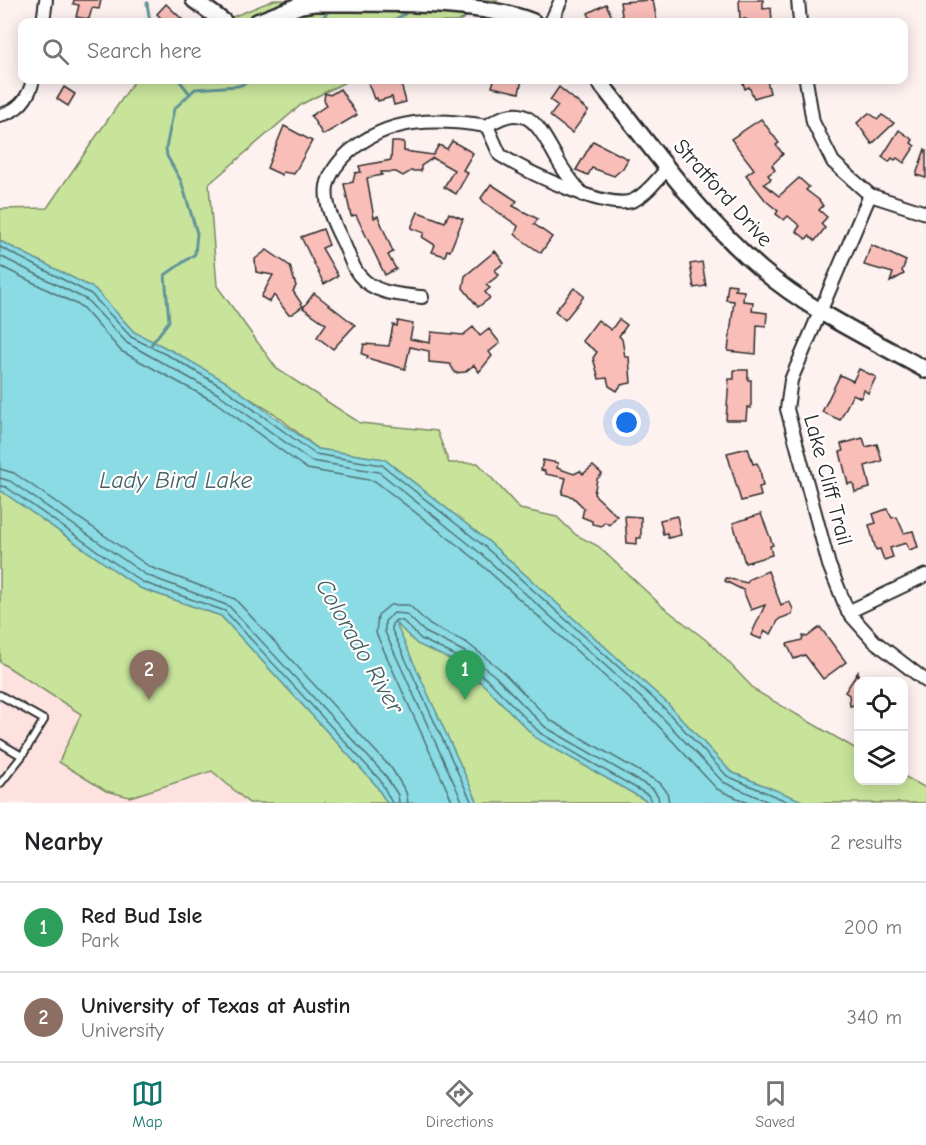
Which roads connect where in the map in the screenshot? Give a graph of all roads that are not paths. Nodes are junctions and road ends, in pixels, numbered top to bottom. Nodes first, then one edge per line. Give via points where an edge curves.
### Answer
1 (46, 0) edge
2 (194, 0) edge
3 (561, 0) edge
4 (798, 0) edge
5 (44, 18) edge
6 (219, 18) edge
7 (267, 18) edge
8 (524, 18) edge
9 (552, 18) edge
10 (800, 18) edge
11 (31, 84) edge
12 (601, 84) edge
13 (807, 84) edge
14 (0, 115) edge
15 (487, 126) junction
16 (668, 168) junction
17 (583, 195) junction
18 (870, 195) junction
19 (926, 213) edge
20 (422, 297) dead end
21 (820, 310) junction
22 (926, 370) edge
23 (926, 575) edge
24 (848, 612) junction
25 (926, 681) edge
26 (0, 695) edge
27 (0, 743) edge
28 (22, 756) junction
29 (0, 784) edge

1 - 5 street
2 - 6 street
3 - 9 street
4 - 10 street
7 - 8 street via 314,3 459,2 505,10
11 - 14 street via 21,104 11,113
12 - 16 street, Stratford Drive
13 - 18 street via 813,122 833,162
15 - 17 street via 500,155
15 - 17 street via 513,115 531,118
15 - 20 street via 449,120 415,122 382,130 337,164 327,187 332,219 359,276 386,294
16 - 17 street via 635,200 622,204
16 - 21 street, Stratford Drive via 723,233 763,271
18 - 19 street
18 - 21 street, Lake Cliff Trail
21 - 22 street, Stratford Drive
21 - 24 street, Lake Cliff Trail via 790,380 787,409 829,565
23 - 24 street
24 - 25 street, Lake Cliff Trail via 874,641
26 - 28 lane via 44,720
27 - 28 lane
28 - 29 lane

